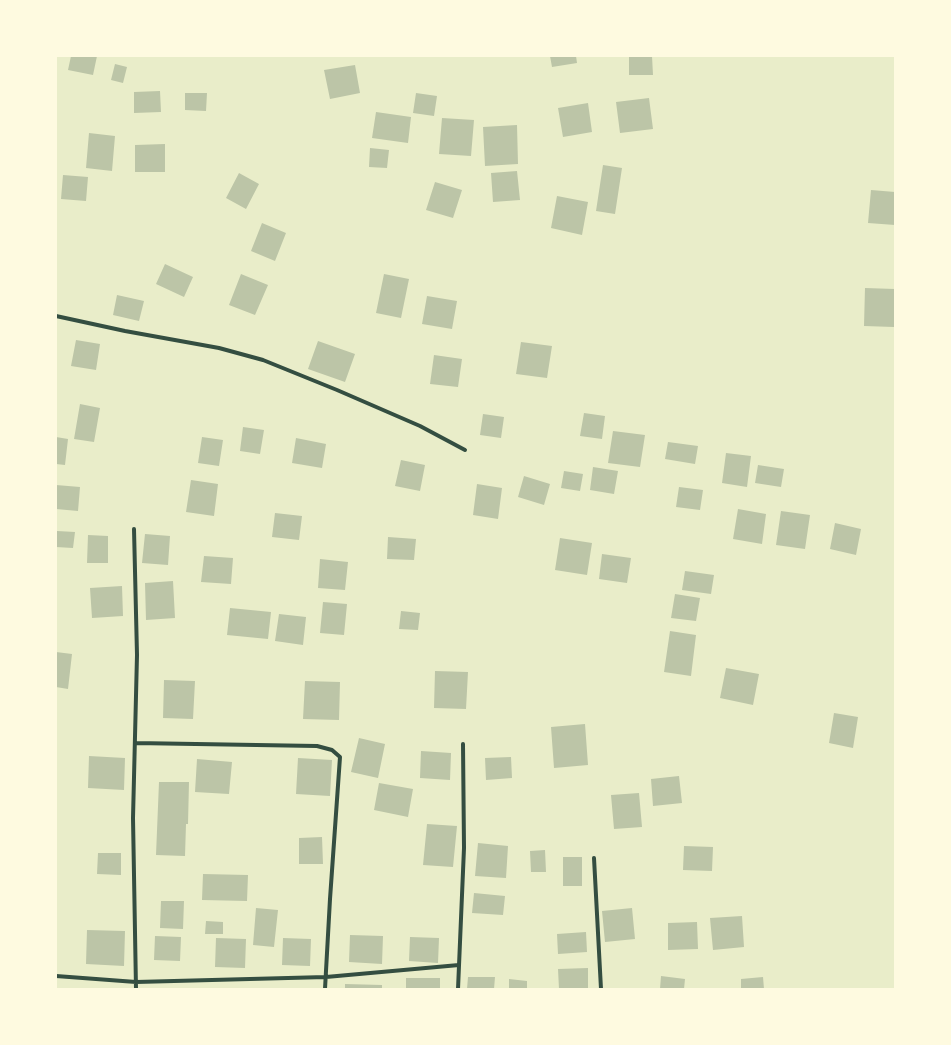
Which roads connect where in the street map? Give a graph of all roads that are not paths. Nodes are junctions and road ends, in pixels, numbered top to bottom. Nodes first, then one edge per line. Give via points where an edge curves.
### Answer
1 (56, 316) edge
2 (465, 450) dead end
3 (134, 529) dead end
4 (135, 743) junction
5 (463, 744) dead end
6 (594, 858) dead end
7 (459, 965) junction
8 (56, 976) edge
9 (326, 977) junction
10 (136, 982) junction
11 (136, 989) edge
12 (325, 989) edge
13 (458, 989) edge
14 (601, 989) edge

1 - 2 street via 218,348 263,360 420,426
3 - 4 street via 137,655
4 - 9 street via 317,746 332,750 340,757
4 - 10 street via 133,818
5 - 7 street via 464,848
6 - 14 street
7 - 9 street
7 - 13 street
8 - 10 street
9 - 10 street
9 - 12 street
10 - 11 street

